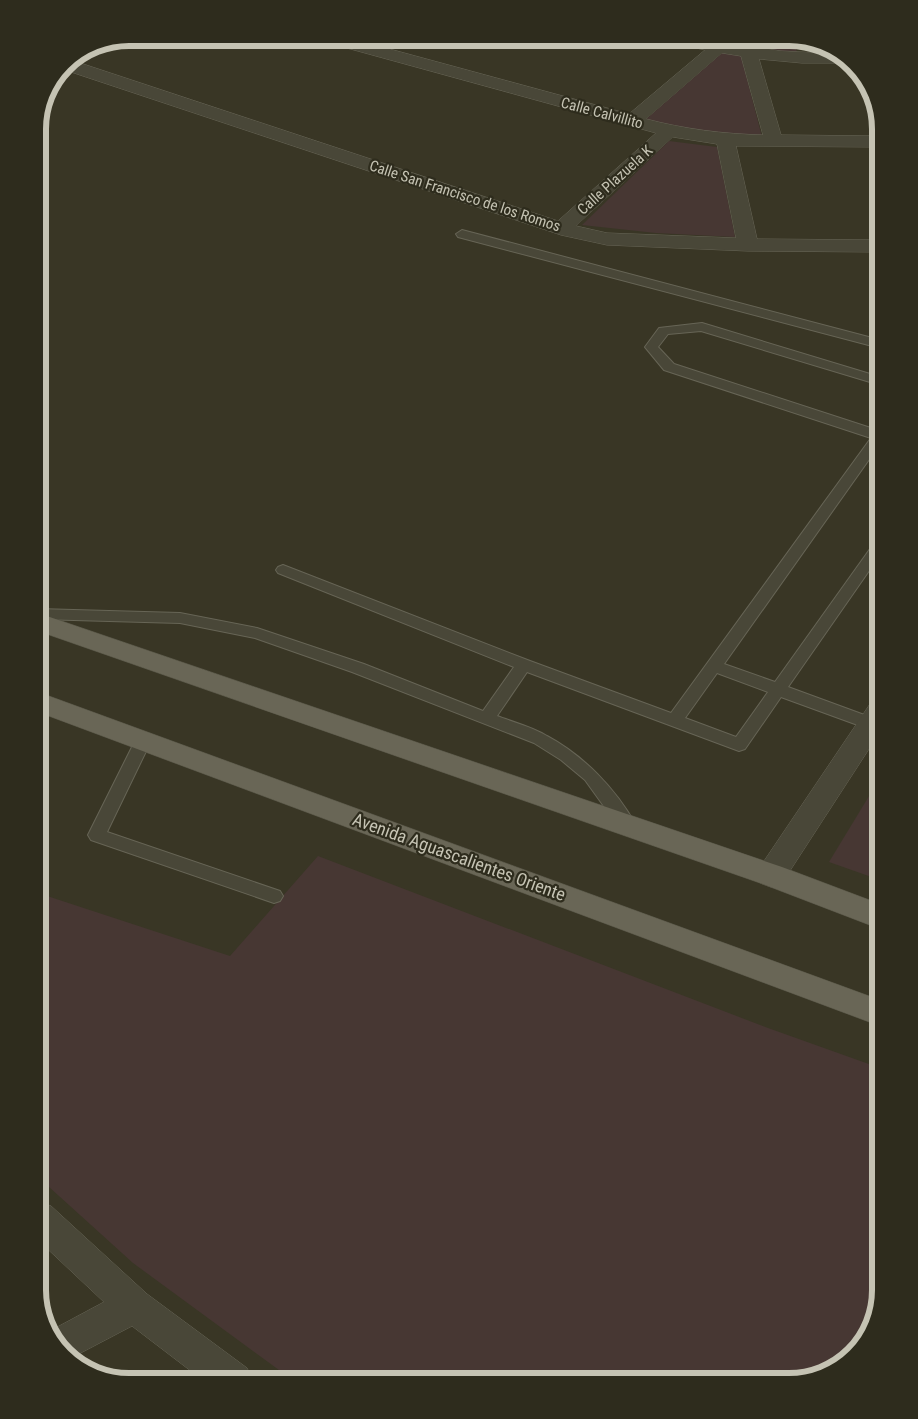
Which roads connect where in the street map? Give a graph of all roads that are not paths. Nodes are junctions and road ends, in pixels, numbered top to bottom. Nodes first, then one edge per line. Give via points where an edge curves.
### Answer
1 (359, 46) edge
2 (711, 46) edge
3 (718, 48) junction
4 (804, 48) edge
5 (749, 54) junction
6 (806, 59) junction
7 (833, 59) edge
8 (74, 67) edge
9 (631, 122) junction
10 (669, 131) junction
11 (726, 140) junction
12 (774, 142) junction
13 (872, 142) edge
14 (561, 229) junction
15 (462, 234) dead end
16 (748, 245) junction
17 (872, 246) edge
18 (872, 342) edge
19 (872, 379) edge
20 (872, 433) edge
21 (872, 447) edge
22 (872, 556) edge
23 (283, 570) dead end
24 (46, 614) edge
25 (46, 625) edge
26 (524, 666) junction
27 (714, 666) junction
28 (778, 690) junction
29 (46, 705) edge
30 (872, 717) edge
31 (486, 719) junction
32 (674, 721) junction
33 (872, 724) edge
34 (143, 741) junction
35 (627, 825) junction
36 (771, 875) junction
37 (274, 896) dead end
38 (872, 914) edge
39 (872, 1010) edge
40 (46, 1224) edge
41 (134, 1306) junction
42 (65, 1343) edge
43 (223, 1373) edge

1 - 9 street, Calle Calvillito
2 - 3 street
3 - 5 street
3 - 9 street
4 - 6 street
5 - 6 street
5 - 12 street
6 - 7 street
8 - 14 street, Calle San Francisco de los Romos
9 - 10 street, Calle Calvillito
10 - 11 street, Calle Calvillito
10 - 14 street, Calle Plazuela K
11 - 12 street, Calle Calvillito
11 - 16 street
12 - 13 street, Calle Calvillito
14 - 16 street, Calle San Francisco de los Romos via 608,239
15 - 18 lane
16 - 17 street, Calle San Francisco de los Romos
19 - 20 lane via 702,326 664,331 651,347 669,367
21 - 27 lane
22 - 28 lane
23 - 26 lane
24 - 31 lane via 180,618 257,633 358,668
25 - 35 main road
26 - 31 lane
26 - 32 lane
27 - 28 lane
27 - 32 lane
28 - 30 lane
28 - 32 lane via 739,745
29 - 34 main road, Avenida Aguascalientes Oriente
31 - 35 lane via 540,739 567,756 590,776
33 - 36 street
34 - 37 lane via 97,835
34 - 39 main road, Avenida Aguascalientes Oriente
35 - 36 main road
36 - 38 main road
40 - 41 street
41 - 42 street
41 - 43 street

